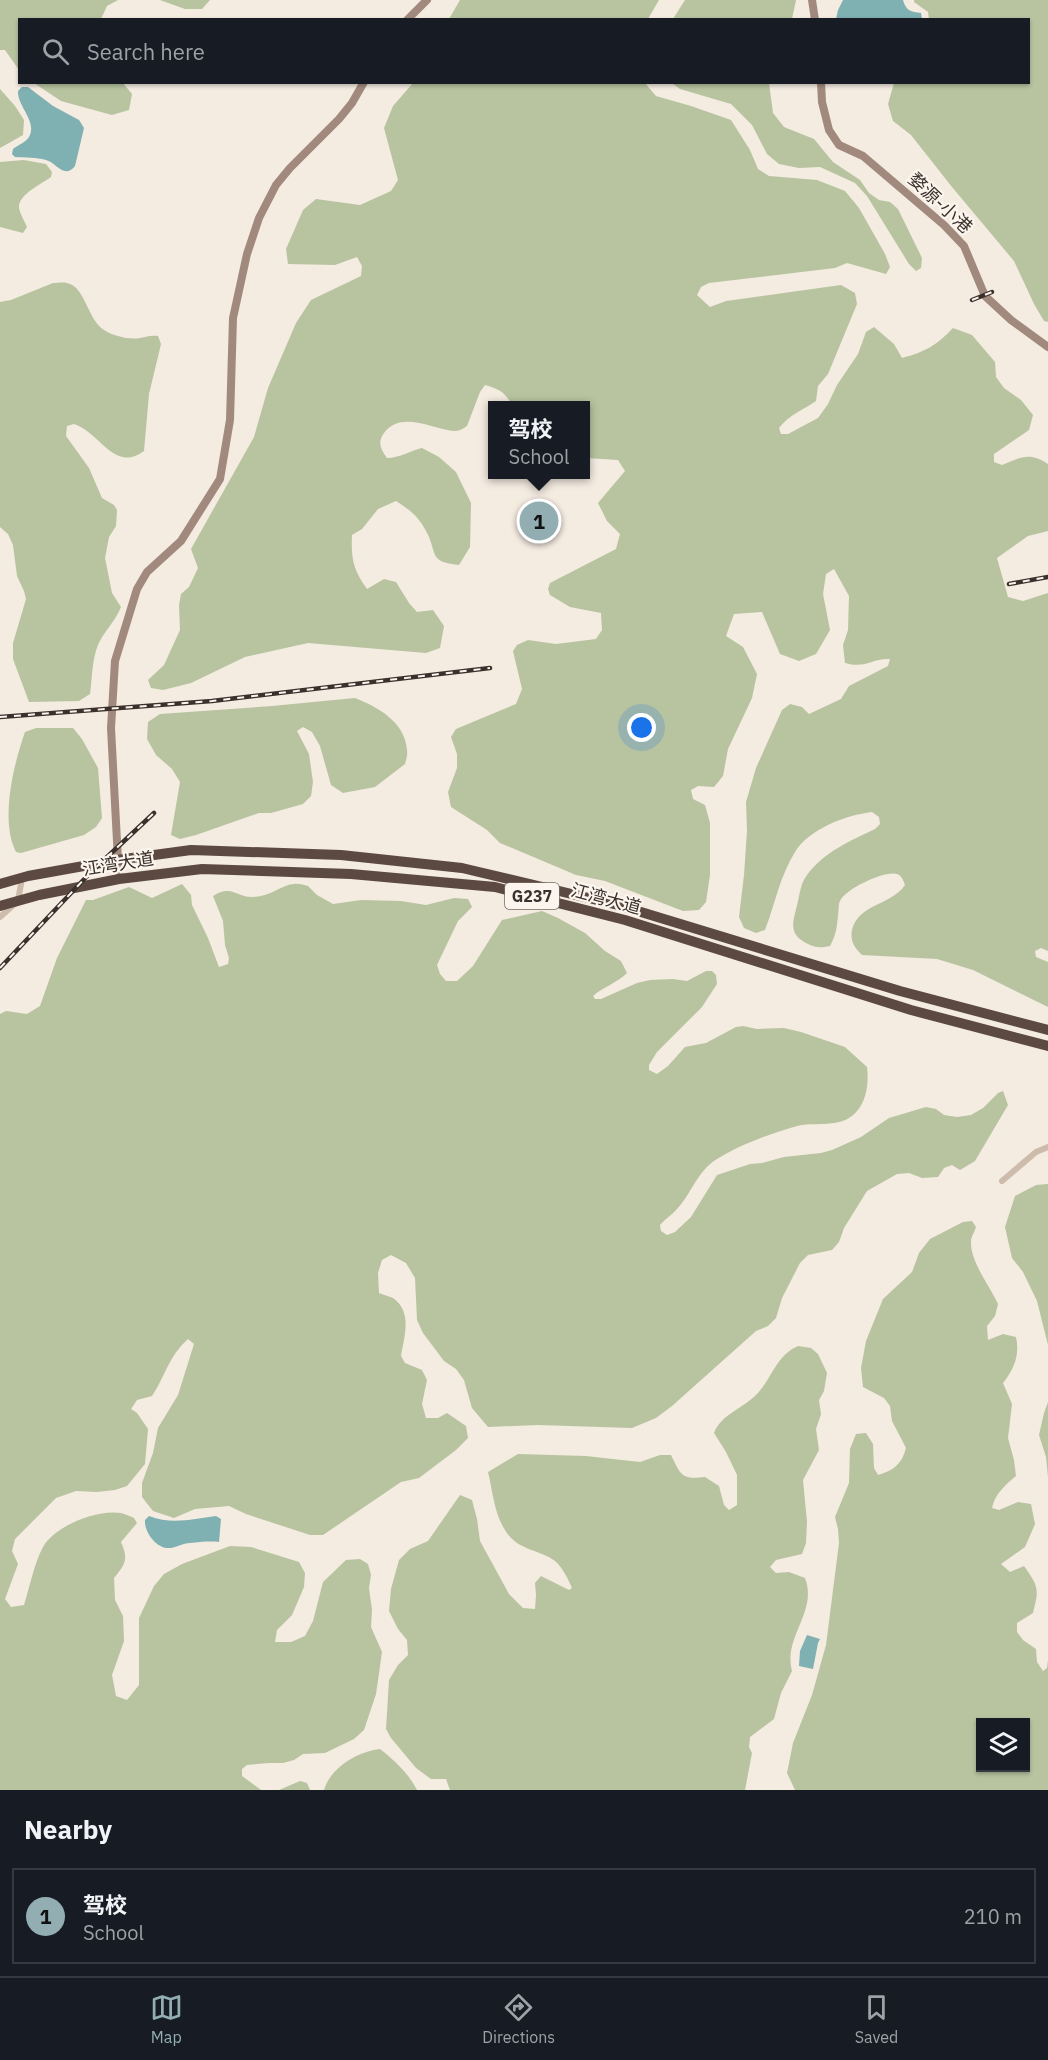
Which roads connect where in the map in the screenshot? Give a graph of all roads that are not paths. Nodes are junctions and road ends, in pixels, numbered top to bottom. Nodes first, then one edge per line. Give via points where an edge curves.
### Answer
1 (426, 0) edge
2 (812, 0) edge
3 (409, 18) edge
4 (815, 18) edge
5 (363, 84) edge
6 (821, 84) edge
7 (1048, 347) edge
8 (117, 860) junction
9 (22, 877) junction
10 (119, 879) junction
11 (0, 884) edge
12 (18, 901) junction
13 (0, 906) edge
14 (0, 917) edge
15 (1048, 1030) edge
16 (1048, 1046) edge
17 (1048, 1147) edge
18 (1002, 1181) dead end

1 - 3 main road
2 - 4 main road
5 - 8 main road via 339,119 276,185 260,218 247,254 233,318 230,420 220,478 181,541 147,572 137,589 115,661 111,728
6 - 7 main road, 婺源-小港 via 830,130 839,145 863,156 944,225 964,246 986,296
8 - 9 highway, 江湾大道 / G237
8 - 10 main road
8 - 15 highway, 江湾大道 / G237 via 192,850 341,855 462,868 618,905 900,991
9 - 11 highway, 江湾大道 / G237
9 - 12 street
10 - 12 highway, 江湾大道 / G237
10 - 16 highway, 江湾大道 / G237 via 202,869 351,874 495,887 625,920 911,1010
12 - 13 highway, 江湾大道 / G237
12 - 14 street
17 - 18 street via 1036,1152

